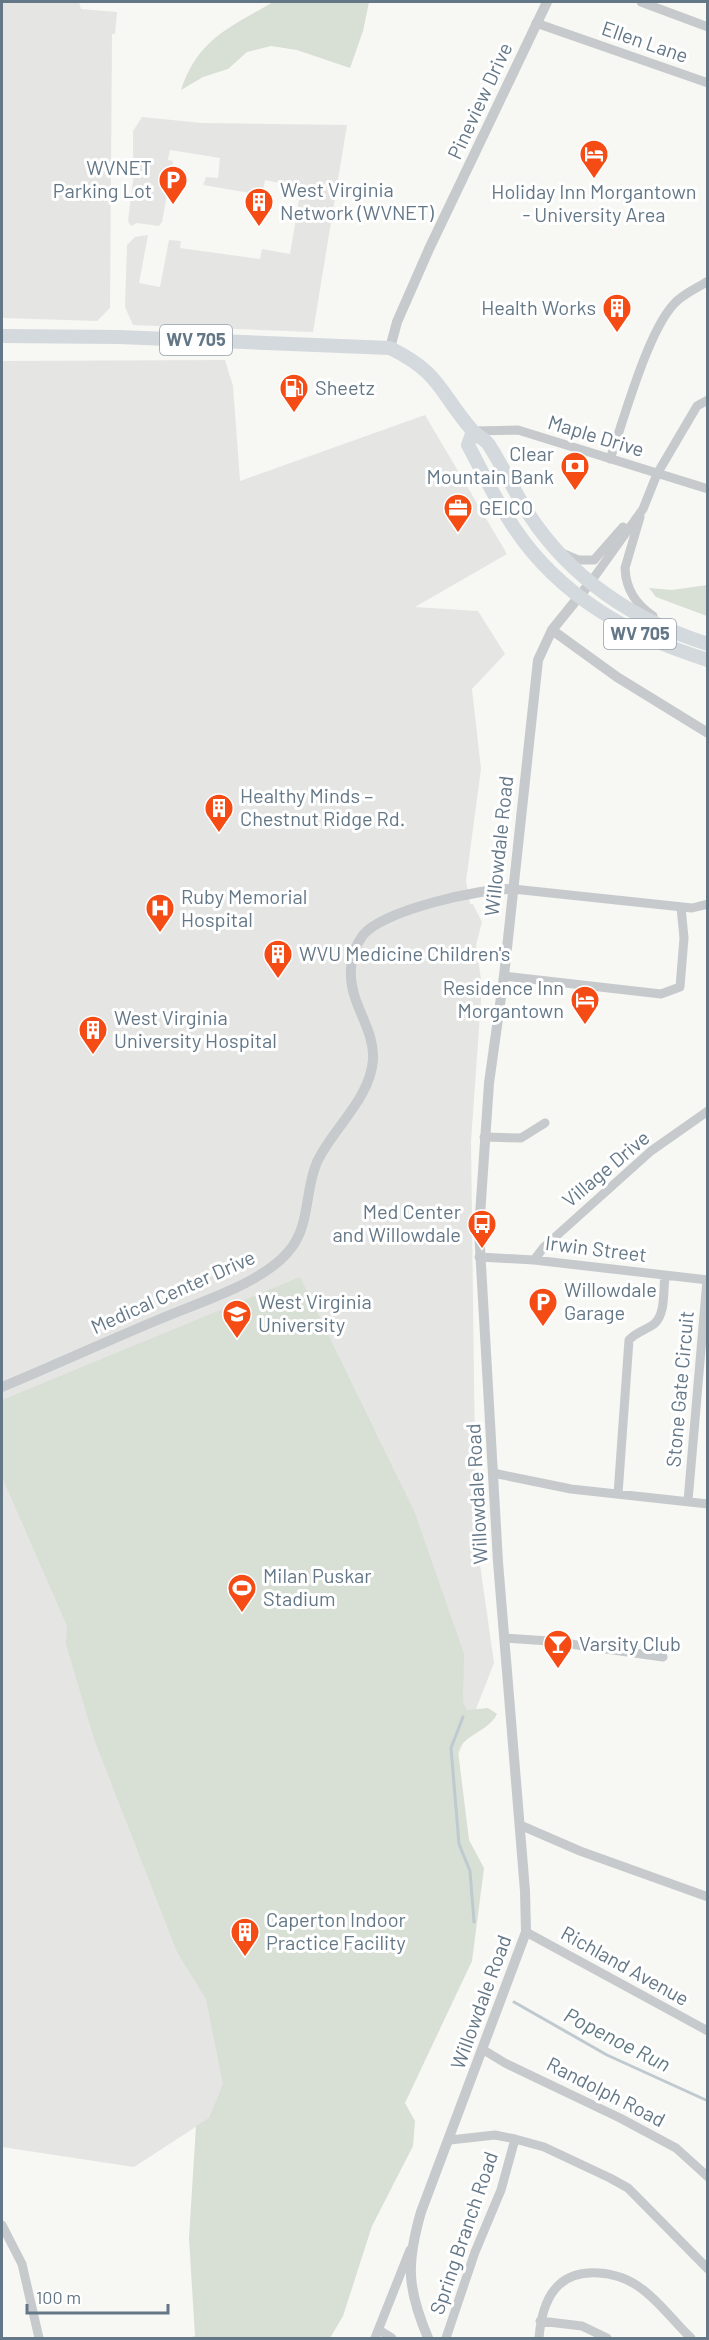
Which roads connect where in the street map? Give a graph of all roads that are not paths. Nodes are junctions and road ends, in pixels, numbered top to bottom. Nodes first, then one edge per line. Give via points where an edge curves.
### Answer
1 (547, 2) edge
2 (641, 2) edge
3 (536, 23) junction
4 (708, 27) edge
5 (708, 82) edge
6 (708, 281) edge
7 (2, 336) edge
8 (390, 348) junction
9 (708, 400) edge
10 (473, 431) junction
11 (610, 459) junction
12 (657, 474) junction
13 (708, 489) edge
14 (643, 509) junction
15 (558, 551) junction
16 (590, 583) junction
17 (579, 597) junction
18 (552, 630) junction
19 (684, 637) junction
20 (708, 644) edge
21 (708, 660) edge
22 (708, 733) edge
23 (513, 889) junction
24 (708, 904) edge
25 (681, 908) junction
26 (504, 976) junction
27 (708, 1111) edge
28 (545, 1123) dead end
29 (484, 1137) junction
30 (479, 1257) junction
31 (534, 1260) junction
32 (664, 1276) junction
33 (707, 1280) edge
34 (2, 1387) edge
35 (493, 1473) junction
36 (618, 1494) junction
37 (688, 1501) junction
38 (708, 1504) edge
39 (506, 1638) junction
40 (663, 1657) dead end
41 (520, 1825) junction
42 (708, 1897) edge
43 (526, 1932) junction
44 (708, 2031) edge
45 (482, 2049) junction
46 (515, 2139) junction
47 (450, 2140) junction
48 (708, 2177) edge
49 (2, 2225) edge
50 (410, 2250) junction
51 (708, 2269) edge
52 (540, 2321) junction
53 (377, 2334) edge
54 (39, 2338) edge
55 (392, 2338) edge
56 (428, 2338) edge
57 (446, 2338) edge
58 (539, 2338) edge
59 (608, 2338) edge
60 (691, 2338) edge

1 - 3 street, Pineview Drive
2 - 4 street
3 - 5 street, Ellen Lane
3 - 8 street, Pineview Drive via 429,249 397,322
6 - 11 street via 685,294 665,316 647,354
7 - 8 main road, WV 705
8 - 10 main road, WV 705 via 428,370
9 - 12 street via 697,406
10 - 11 street, Maple Drive via 518,430
10 - 15 main road, WV 705 via 488,443 528,514
10 - 17 main road, WV 705 via 468,445 514,528 538,560
11 - 12 street, Maple Drive
12 - 13 street, Maple Drive
12 - 14 street
14 - 15 street via 594,560 579,560
14 - 16 street
14 - 19 street via 625,568 627,587 644,610
15 - 16 main road, WV 705
16 - 17 street, Willowdale Road
16 - 19 main road, WV 705 via 628,611
17 - 18 street, Willowdale Road
17 - 21 main road, WV 705 via 633,631
18 - 22 street via 617,677
18 - 23 street, Willowdale Road via 538,660
19 - 20 main road, WV 705
23 - 25 street
23 - 26 street, Willowdale Road
23 - 34 street, Medical Center Drive via 476,892 391,917 364,933 354,950 352,987 372,1042 371,1073 316,1165 303,1227 287,1254 249,1280
24 - 25 street
25 - 26 street via 684,938 680,987 661,994
26 - 29 street, Willowdale Road
27 - 31 street, Village Drive via 628,1170
28 - 29 street via 521,1138
29 - 30 street, Willowdale Road
30 - 31 street, Irwin Street
30 - 35 street, Willowdale Road
31 - 32 street, Irwin Street
32 - 33 street, Irwin Street
32 - 36 street via 661,1314 656,1323 629,1340
33 - 37 street, Stone Gate Circuit
35 - 36 street
35 - 39 street, Willowdale Road
36 - 37 street
37 - 38 street
39 - 40 street
39 - 41 street, Willowdale Road
41 - 42 street
41 - 43 street, Willowdale Road
43 - 44 street, Richland Avenue
43 - 45 street, Willowdale Road
45 - 47 street, Willowdale Road
45 - 48 street, Randolph Road via 676,2148
46 - 47 street via 495,2135
46 - 51 street via 544,2147 628,2188
46 - 57 street, Spring Branch Road via 501,2190 471,2262
47 - 50 street, Willowdale Road
49 - 54 street via 22,2264
50 - 53 street
50 - 56 street, Willowdale Road via 412,2292
52 - 58 street
52 - 59 street via 582,2326
52 - 60 street via 546,2303 570,2276 584,2272 604,2274 626,2279 643,2290
53 - 55 street

